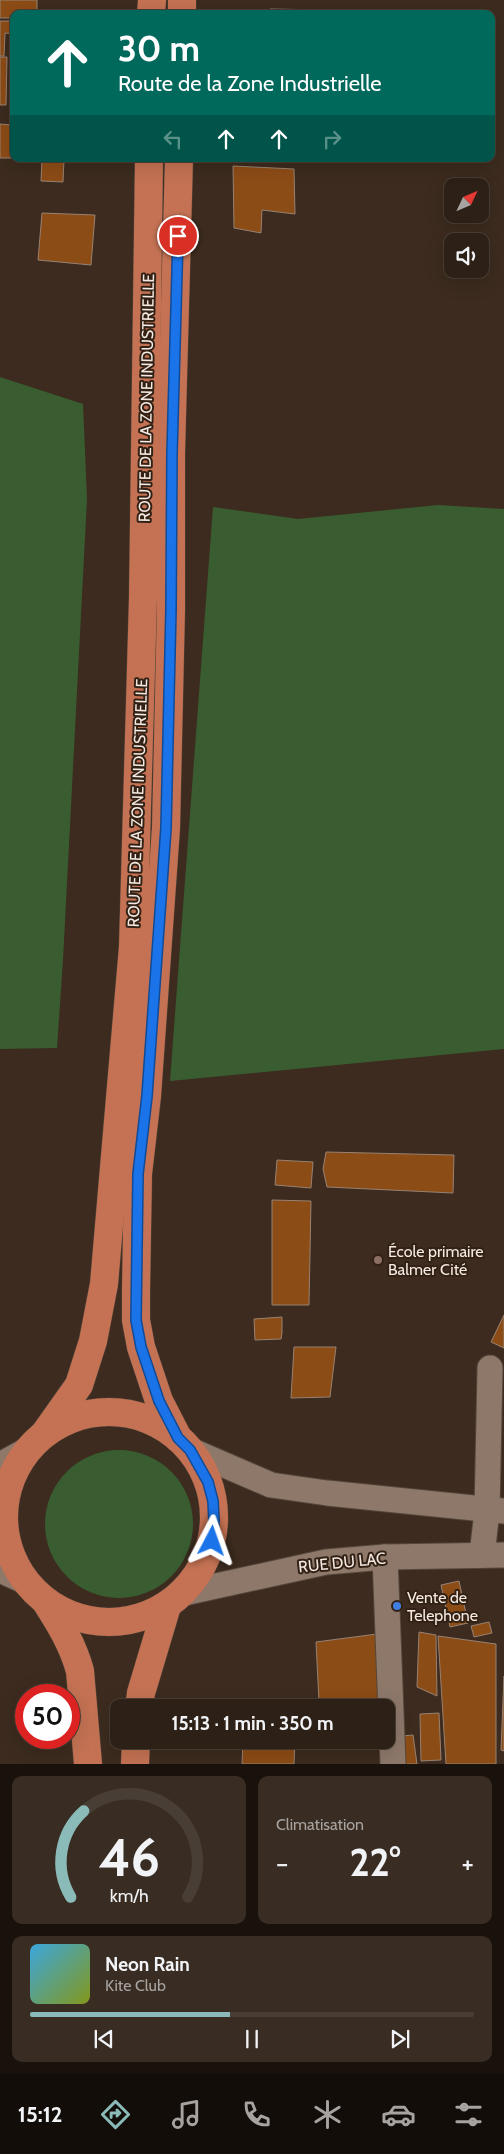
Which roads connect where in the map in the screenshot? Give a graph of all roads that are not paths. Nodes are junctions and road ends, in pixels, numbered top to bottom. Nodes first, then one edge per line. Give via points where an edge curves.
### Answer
1 (149, 162) edge
2 (180, 162) edge
3 (490, 1368) dead end
4 (36, 1442) junction
5 (184, 1444) junction
6 (0, 1466) edge
7 (496, 1511) edge
8 (493, 1555) edge
9 (385, 1557) junction
10 (0, 1570) edge
11 (26, 1582) junction
12 (175, 1600) junction
13 (45, 1601) junction
14 (140, 1699) edge
15 (136, 1749) edge
16 (88, 1764) edge
17 (135, 1764) edge
18 (393, 1764) edge

1 - 4 main road, ROUTE DE LA ZONE INDUSTRIELLE via 143,598 132,957 104,1284 93,1341 79,1386
2 - 5 main road, ROUTE DE LA ZONE INDUSTRIELLE via 166,828 147,1096 138,1174 136,1320 143,1356 159,1401
3 - 7 street
4 - 5 main road via 63,1422 102,1412 143,1418 161,1426
4 - 6 street
4 - 11 main road, ROUTE DE LA ZONE INDUSTRIELLE via 14,1472 4,1508 8,1545
5 - 7 street via 271,1485 327,1494
5 - 12 main road, ROUTE DE LA ZONE INDUSTRIELLE via 208,1482 214,1521 206,1560 196,1578
7 - 8 street
8 - 9 street, RUE DU LAC
9 - 12 street, RUE DU LAC via 298,1566
9 - 18 street
10 - 11 street
11 - 13 main road, ROUTE DE LA ZONE INDUSTRIELLE
12 - 13 main road via 133,1620 114,1623 78,1618
12 - 14 main road via 143,1684
13 - 16 main road via 65,1632 80,1671
15 - 17 main road

